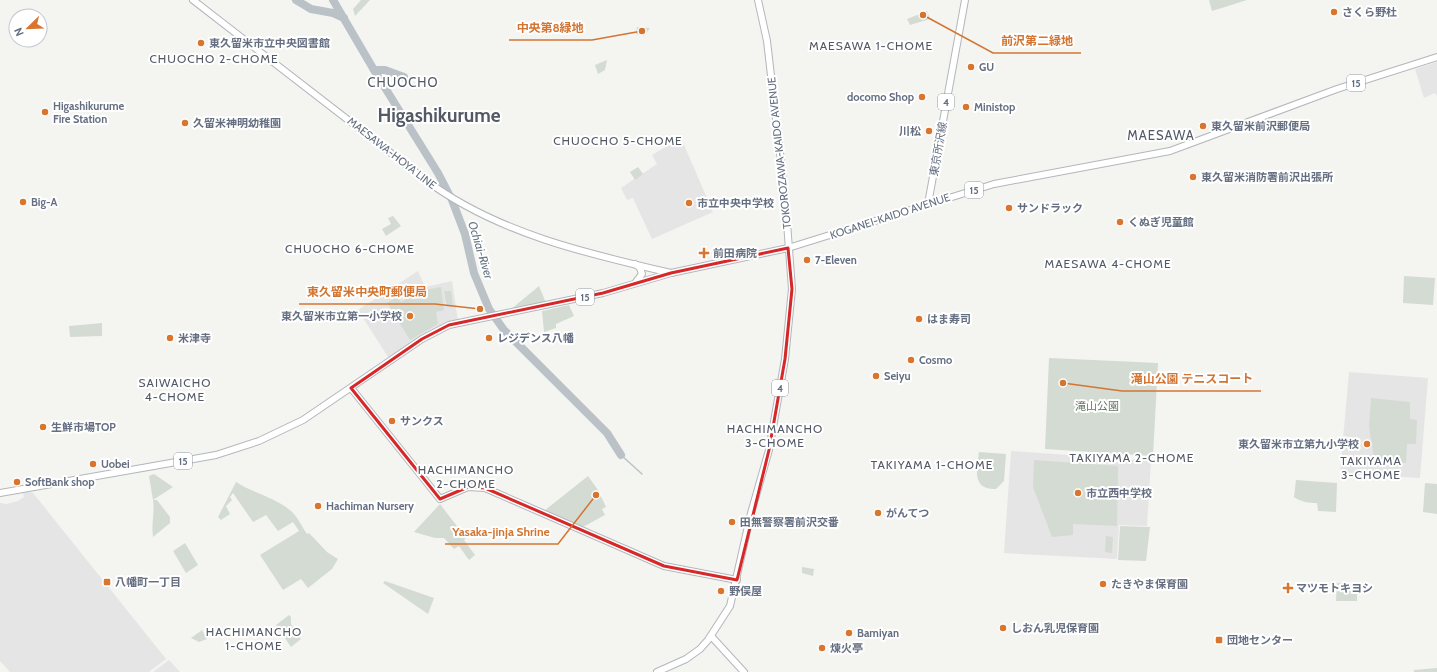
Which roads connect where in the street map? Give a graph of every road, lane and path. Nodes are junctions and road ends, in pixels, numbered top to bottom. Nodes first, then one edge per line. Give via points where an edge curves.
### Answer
1 (193, 0) edge
2 (758, 0) edge
3 (965, 0) edge
4 (1437, 56) edge
5 (928, 204) junction
6 (788, 248) junction
7 (635, 264) junction
8 (671, 273) junction
9 (633, 284) junction
10 (351, 388) junction
11 (0, 493) edge
12 (737, 580) junction
13 (711, 636) junction
14 (657, 672) edge
15 (744, 672) edge

1 - 7 main road, MAESAWA-HOYA LINE via 442,192 476,213 519,231
2 - 6 main road, TOKOROZAWA-KAIDO AVENUE / 4 via 767,41 785,196
3 - 5 main road, 東京所沢線 / 4
4 - 5 main road, KOGANEI-KAIDO AVENUE / 15 via 1337,89 1170,150 994,184
5 - 6 main road, KOGANEI-KAIDO AVENUE / 15
6 - 8 main road, KOGANEI-KAIDO AVENUE / 15
6 - 12 main road, TOKOROZAWA-KAIDO AVENUE / 4 via 792,289 785,359 769,450 751,514
7 - 8 main road, MAESAWA-HOYA LINE
7 - 9 main road via 642,274
8 - 9 main road, KOGANEI-KAIDO AVENUE / 15
9 - 10 main road, KOGANEI-KAIDO AVENUE / 15 via 603,293 461,322 437,330
10 - 11 main road, 15 via 288,428 231,451
10 - 12 main road via 440,499 468,487 485,488 664,566
12 - 13 main road, TOKOROZAWA-KAIDO AVENUE / 4 via 730,606
13 - 14 main road, TOKOROZAWA-KAIDO AVENUE / 4 via 694,654
13 - 15 main road

